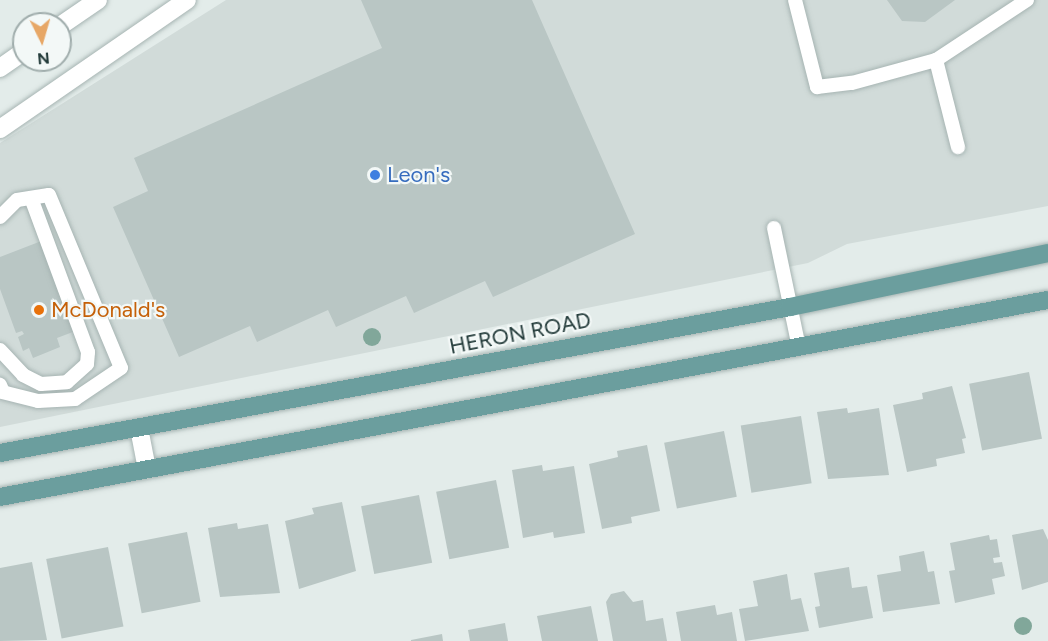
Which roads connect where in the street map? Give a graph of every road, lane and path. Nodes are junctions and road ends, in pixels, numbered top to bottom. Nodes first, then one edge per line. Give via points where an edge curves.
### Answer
1 (98, 0) edge
2 (187, 0) edge
3 (795, 0) edge
4 (1027, 0) edge
5 (72, 18) edge
6 (936, 60) junction
7 (0, 129) edge
8 (958, 147) dead end
9 (31, 198) junction
10 (0, 217) edge
11 (774, 228) dead end
12 (1048, 253) edge
13 (1048, 300) edge
14 (790, 307) junction
15 (799, 348) junction
16 (0, 350) edge
17 (0, 385) edge
18 (139, 428) junction
19 (0, 453) edge
20 (147, 469) junction
21 (0, 497) edge

1 - 5 main road
2 - 7 main road
3 - 6 lane via 817,87 852,83
4 - 6 lane
6 - 8 lane
9 - 10 lane via 18,200
9 - 16 lane via 88,352 87,364 67,382 40,384 23,375
9 - 17 lane via 49,195 121,368 75,399 38,401 3,392
11 - 14 lane
12 - 14 main road, HERON ROAD
13 - 15 main road
14 - 15 lane
14 - 18 main road, HERON ROAD
15 - 20 main road
18 - 19 main road, HERON ROAD
18 - 20 main road
20 - 21 main road

